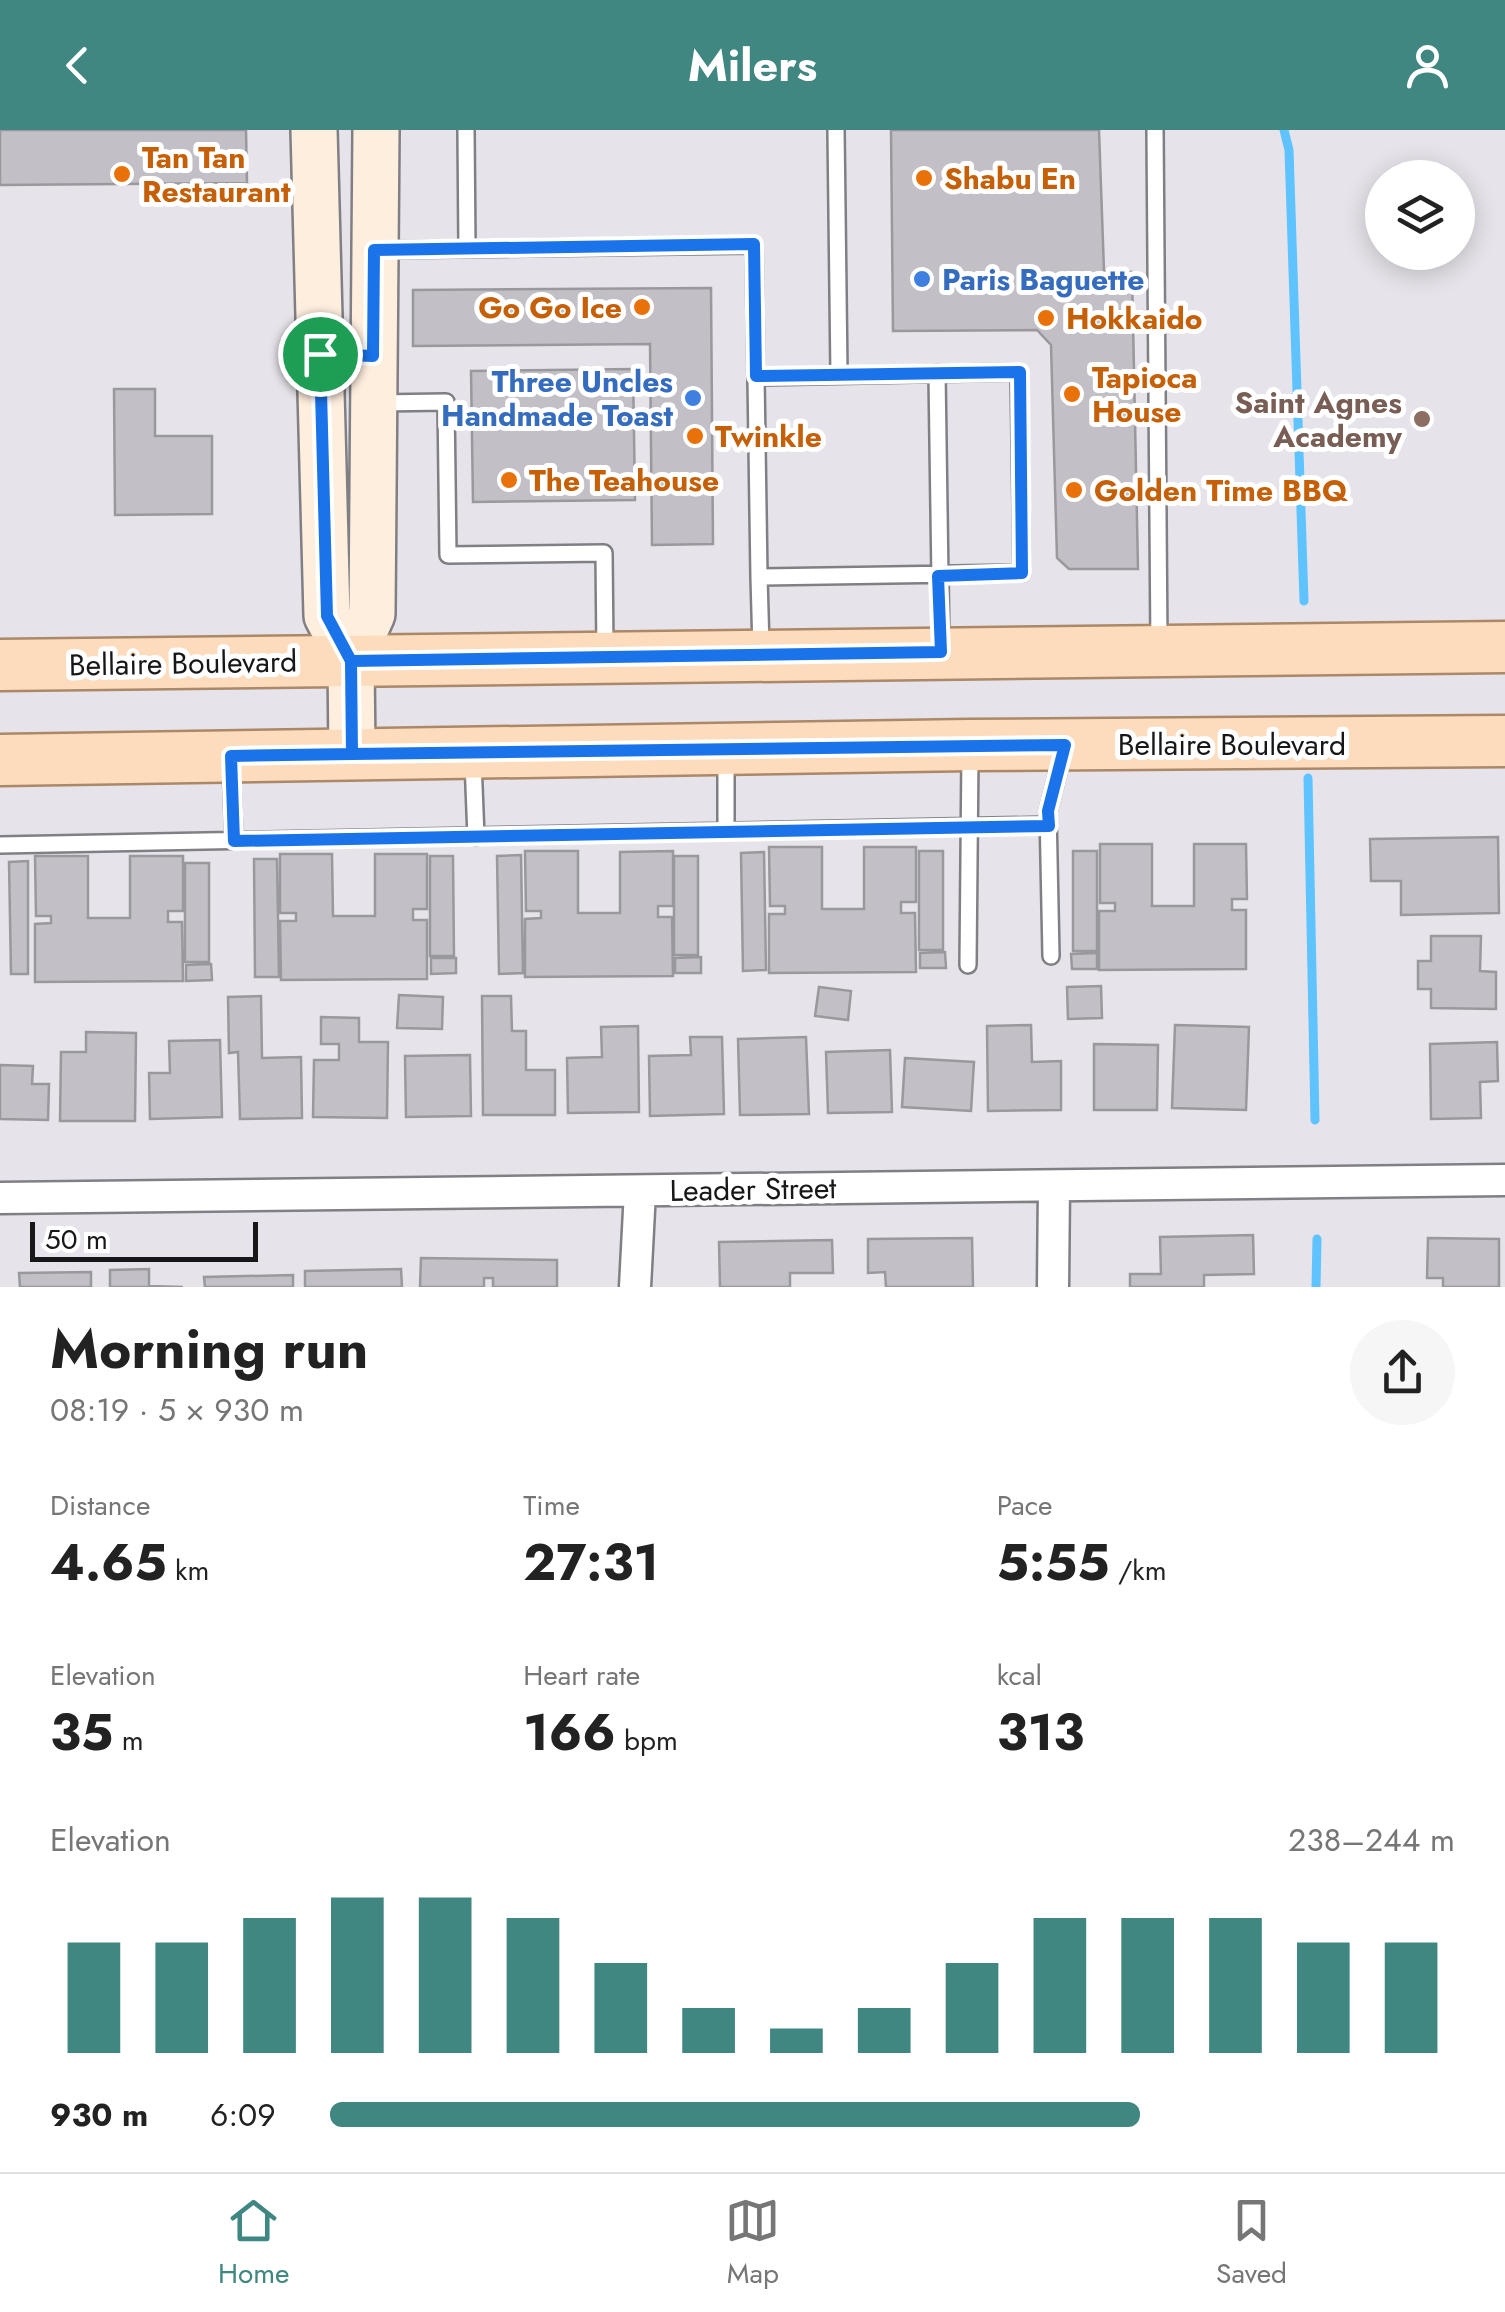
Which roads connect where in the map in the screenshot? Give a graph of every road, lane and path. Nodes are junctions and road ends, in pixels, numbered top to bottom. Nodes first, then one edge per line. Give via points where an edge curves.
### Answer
1 (314, 130) edge
2 (376, 130) edge
3 (466, 130) edge
4 (836, 130) edge
5 (1155, 130) edge
6 (468, 248) junction
7 (374, 250) junction
8 (320, 354) junction
9 (373, 356) junction
10 (936, 373) junction
11 (839, 374) junction
12 (756, 376) junction
13 (373, 403) junction
14 (938, 576) junction
15 (759, 577) junction
16 (1505, 647) edge
17 (1159, 651) junction
18 (941, 652) junction
19 (761, 656) junction
20 (605, 658) junction
21 (351, 661) junction
22 (0, 666) edge
23 (1505, 741) edge
24 (970, 745) junction
25 (1065, 745) junction
26 (726, 749) junction
27 (473, 752) junction
28 (352, 754) junction
29 (231, 756) junction
30 (0, 760) edge
31 (1049, 826) junction
32 (968, 828) junction
33 (726, 832) junction
34 (476, 836) junction
35 (234, 841) junction
36 (0, 845) edge
37 (1052, 956) dead end
38 (968, 965) dead end
39 (1505, 1180) edge
40 (1054, 1186) junction
41 (640, 1190) junction
42 (0, 1198) edge
43 (635, 1287) edge
44 (1053, 1287) edge

1 - 8 street
2 - 7 street
3 - 6 lane
4 - 11 lane
5 - 17 lane
6 - 7 lane
6 - 12 lane via 754,244
7 - 9 street
8 - 9 street
8 - 21 street via 327,616
9 - 13 street
10 - 11 lane
10 - 14 lane
10 - 14 lane via 1020,372 1022,573
11 - 12 lane
12 - 15 lane
13 - 20 lane via 446,402 448,555 604,553
13 - 21 street via 372,614
14 - 15 lane
14 - 18 lane
15 - 19 lane
16 - 17 main road, Bellaire Boulevard
17 - 18 main road, Bellaire Boulevard
18 - 19 main road, Bellaire Boulevard
19 - 20 main road, Bellaire Boulevard
20 - 21 main road, Bellaire Boulevard
21 - 22 main road, Bellaire Boulevard
21 - 28 street
23 - 25 main road, Bellaire Boulevard
24 - 25 main road, Bellaire Boulevard
24 - 26 main road, Bellaire Boulevard
24 - 32 lane
25 - 31 lane
26 - 27 main road, Bellaire Boulevard
26 - 33 lane
27 - 28 main road, Bellaire Boulevard
27 - 34 lane
28 - 29 main road, Bellaire Boulevard
29 - 30 main road, Bellaire Boulevard
29 - 35 lane
31 - 32 lane
31 - 37 lane
32 - 33 lane
32 - 38 lane
33 - 34 lane
34 - 35 lane
35 - 36 lane
39 - 40 street, Leader Street
40 - 41 street, Leader Street
40 - 44 street
41 - 42 street, Leader Street
41 - 43 street

